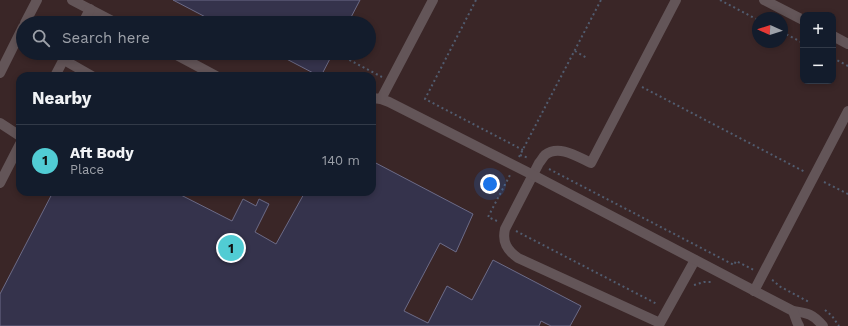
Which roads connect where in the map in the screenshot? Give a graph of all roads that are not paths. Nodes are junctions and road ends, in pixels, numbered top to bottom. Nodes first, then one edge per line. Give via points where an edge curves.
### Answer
1 (37, 0) edge
2 (72, 0) edge
3 (433, 0) edge
4 (676, 0) edge
5 (764, 0) edge
6 (90, 9) junction
7 (29, 16) edge
8 (86, 16) edge
9 (103, 16) edge
10 (800, 18) edge
11 (836, 38) edge
12 (16, 41) edge
13 (848, 44) edge
14 (63, 60) edge
15 (69, 60) edge
16 (186, 60) edge
17 (57, 72) edge
18 (86, 72) edge
19 (209, 72) edge
20 (0, 73) edge
21 (377, 98) edge
22 (848, 111) edge
23 (0, 123) edge
24 (16, 133) edge
25 (16, 152) edge
26 (533, 175) junction
27 (0, 183) edge
28 (696, 260) junction
29 (754, 291) junction
30 (793, 311) junction
31 (799, 326) edge
32 (823, 326) edge

1 - 7 lane
2 - 6 lane
3 - 21 lane
4 - 26 lane via 591,164 571,154 553,152 545,155
5 - 10 lane
6 - 8 lane
6 - 9 lane
11 - 13 lane
12 - 20 lane
14 - 17 lane
15 - 18 lane
16 - 19 lane
21 - 26 lane
22 - 29 lane
23 - 24 lane
25 - 27 lane
26 - 28 lane
26 - 28 lane via 504,232 507,247 518,258 660,323
28 - 29 lane
29 - 30 lane
30 - 31 lane
30 - 32 lane via 808,313

